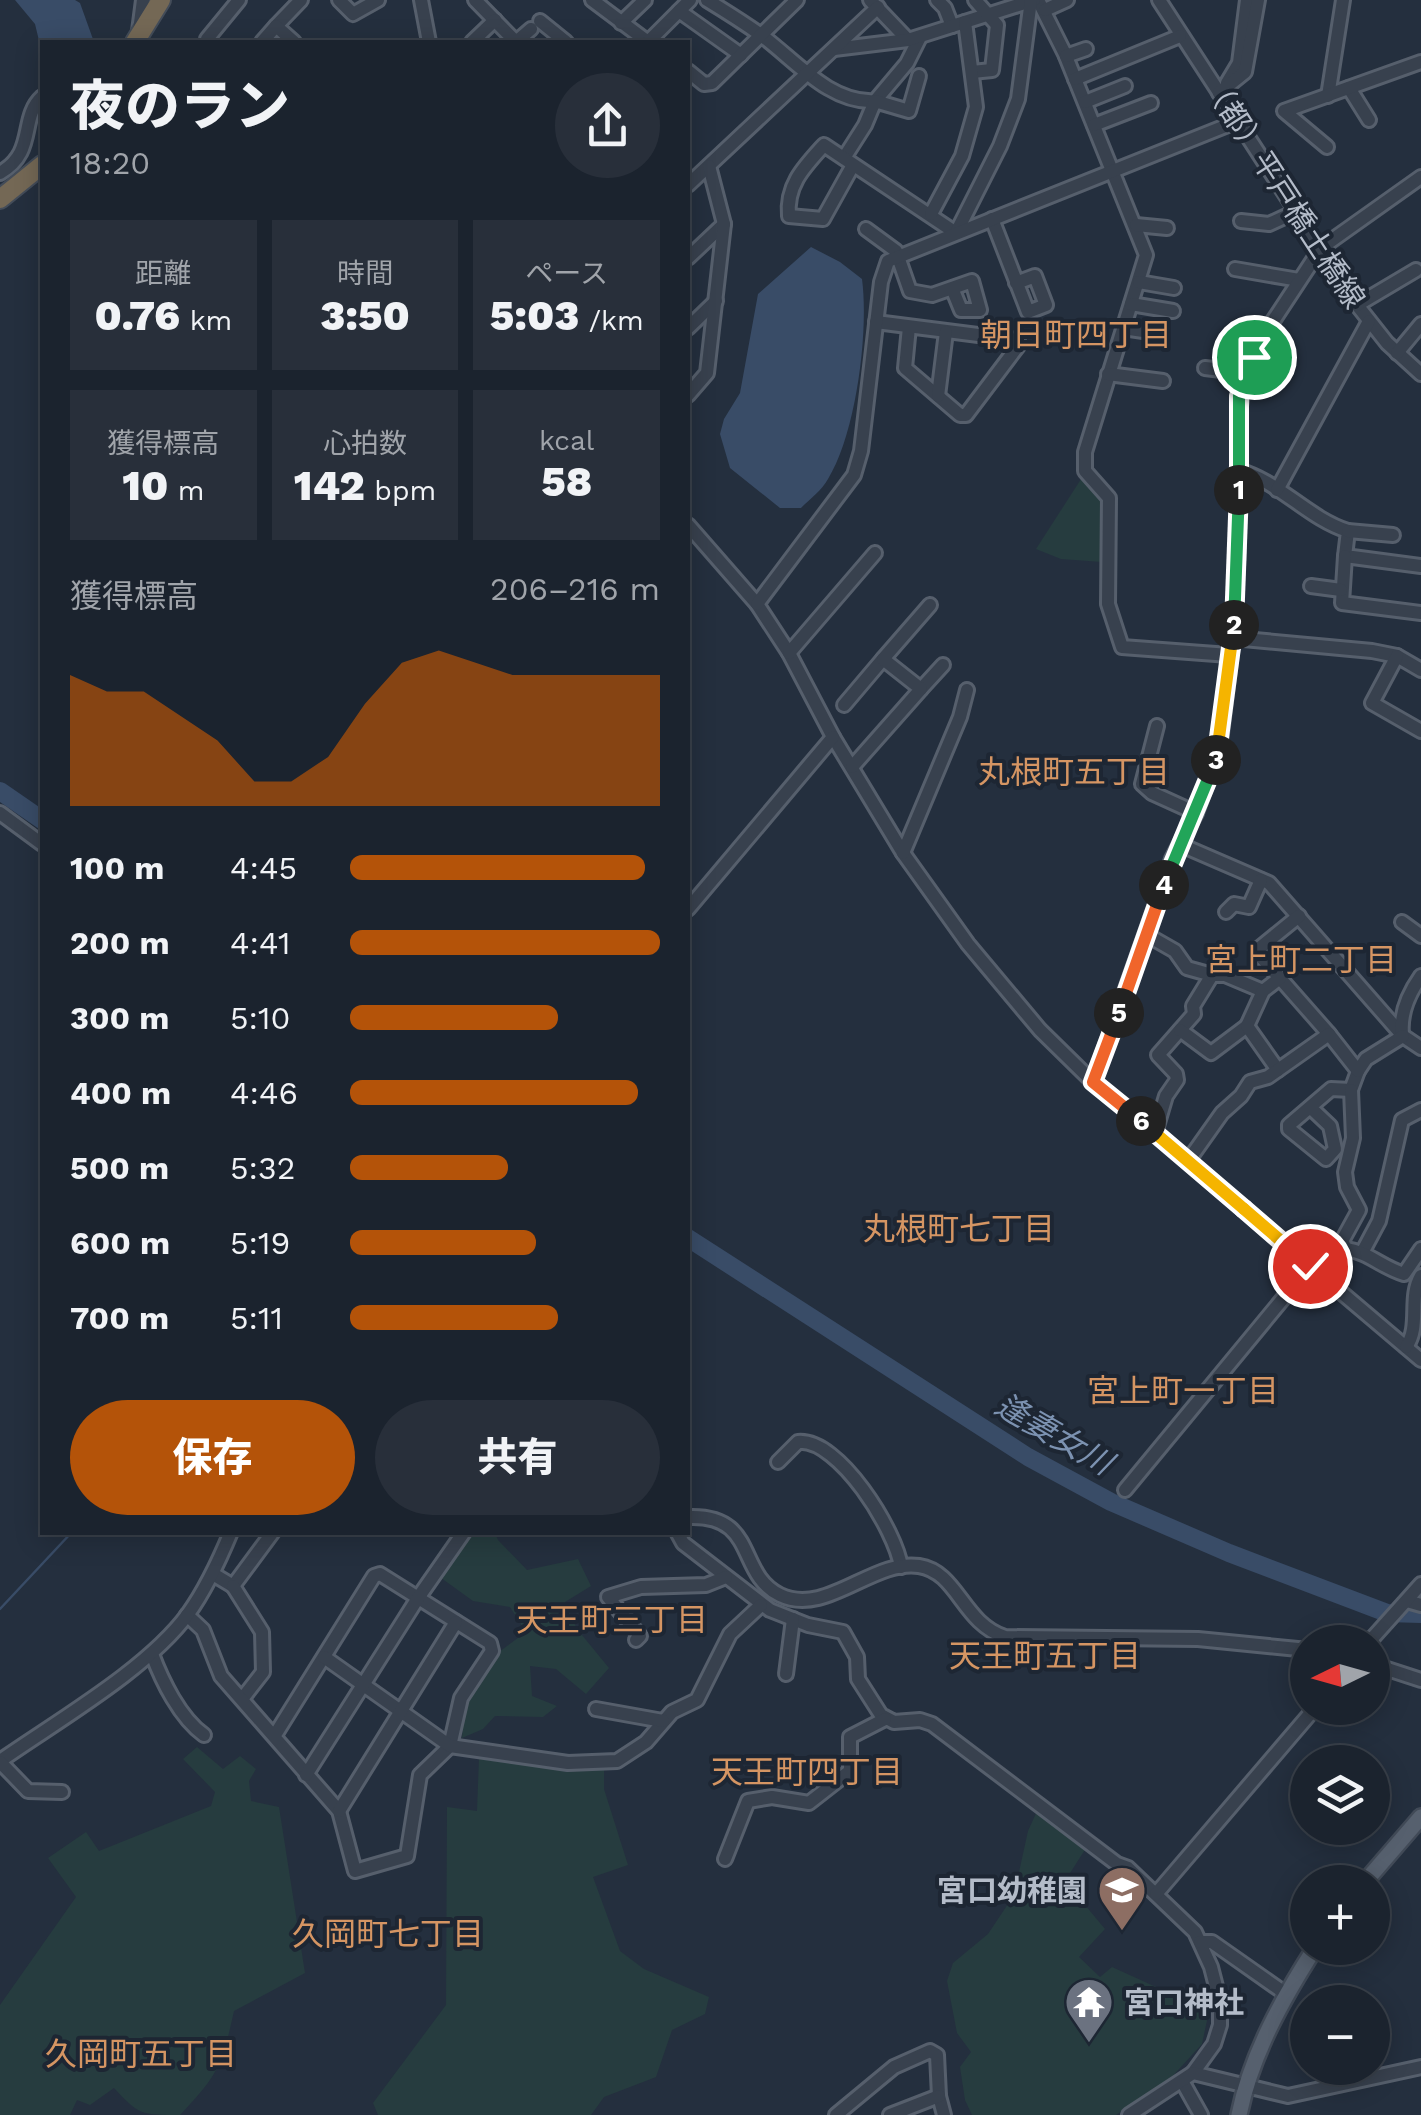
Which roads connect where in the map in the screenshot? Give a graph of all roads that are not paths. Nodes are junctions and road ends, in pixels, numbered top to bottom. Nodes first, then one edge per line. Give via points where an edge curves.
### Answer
1 (143, 0) edge
2 (160, 0) edge
3 (239, 0) edge
4 (301, 0) edge
5 (340, 0) edge
6 (378, 0) edge
7 (420, 0) edge
8 (475, 0) edge
9 (592, 0) edge
10 (645, 0) edge
11 (690, 0) edge
12 (708, 0) edge
13 (797, 0) edge
14 (937, 0) edge
15 (975, 0) edge
16 (1068, 0) edge
17 (1247, 0) edge
18 (1258, 0) edge
19 (1343, 0) edge
20 (1160, 1) edge
21 (1036, 2) edge
22 (874, 4) edge
23 (679, 12) junction
24 (990, 15) junction
25 (495, 20) junction
26 (621, 23) junction
27 (958, 24) junction
28 (276, 26) junction
29 (760, 34) junction
30 (1180, 36) junction
31 (207, 39) dead end
32 (914, 39) junction
33 (136, 40) edge
34 (264, 40) edge
35 (292, 40) edge
36 (425, 40) edge
37 (474, 40) edge
38 (514, 40) edge
39 (518, 40) edge
40 (562, 40) edge
41 (645, 40) edge
42 (650, 40) edge
43 (834, 49) junction
44 (1086, 50) dead end
45 (742, 56) junction
46 (1066, 56) junction
47 (1420, 59) edge
48 (690, 72) edge
49 (972, 72) junction
50 (808, 73) junction
51 (920, 76) dead end
52 (1075, 79) junction
53 (1125, 86) dead end
54 (1349, 88) junction
55 (1219, 93) junction
56 (1328, 96) junction
57 (40, 99) edge
58 (875, 102) junction
59 (1084, 102) junction
60 (1151, 103) dead end
61 (1369, 120) dead end
62 (1238, 121) junction
63 (1094, 125) junction
64 (1326, 147) dead end
65 (849, 162) junction
66 (709, 166) junction
67 (40, 167) edge
68 (1113, 170) junction
69 (0, 174) edge
70 (1421, 177) edge
71 (690, 179) edge
72 (0, 199) edge
73 (1295, 212) junction
74 (931, 214) junction
75 (992, 218) junction
76 (1241, 221) dead end
77 (724, 224) junction
78 (1136, 225) junction
79 (1167, 228) dead end
80 (866, 229) dead end
81 (956, 233) junction
82 (1321, 248) junction
83 (690, 256) edge
84 (898, 257) junction
85 (1235, 268) dead end
86 (1416, 270) dead end
87 (1299, 280) junction
88 (1138, 282) junction
89 (1016, 283) dead end
90 (952, 288) dead end
91 (1174, 288) dead end
92 (716, 302) junction
93 (1131, 304) junction
94 (1356, 306) junction
95 (1172, 310) dead end
96 (1369, 321) junction
97 (876, 322) junction
98 (1421, 324) edge
99 (690, 326) edge
100 (910, 327) junction
101 (1123, 328) junction
102 (946, 332) junction
103 (1150, 332) dead end
104 (1397, 352) junction
105 (1206, 368) dead end
106 (1246, 372) junction
107 (1108, 374) junction
108 (1421, 374) edge
109 (1163, 381) dead end
110 (690, 392) edge
111 (938, 396) junction
112 (1237, 470) junction
113 (1277, 490) junction
114 (690, 527) edge
115 (1348, 531) junction
116 (1393, 535) dead end
117 (875, 553) dead end
118 (1345, 556) junction
119 (1421, 566) edge
120 (1311, 586) dead end
121 (1341, 590) junction
122 (757, 604) junction
123 (930, 605) dead end
124 (1421, 612) edge
125 (1233, 638) junction
126 (789, 653) junction
127 (1229, 655) junction
128 (1397, 656) junction
129 (884, 658) junction
130 (942, 665) dead end
131 (1421, 670) edge
132 (921, 690) junction
133 (968, 690) dead end
134 (844, 705) dead end
135 (1157, 726) dead end
136 (1421, 730) edge
137 (833, 737) junction
138 (852, 766) junction
139 (0, 813) edge
140 (1196, 813) junction
141 (40, 843) edge
142 (1181, 845) junction
143 (903, 853) junction
144 (1261, 880) junction
145 (690, 907) edge
146 (1226, 912) dead end
147 (1299, 916) junction
148 (1402, 922) dead end
149 (1148, 936) junction
150 (1421, 936) edge
151 (1212, 975) junction
152 (1421, 976) edge
153 (1280, 978) junction
154 (1262, 991) junction
155 (1247, 1026) junction
156 (1180, 1030) junction
157 (1329, 1034) junction
158 (1402, 1036) junction
159 (1421, 1048) edge
160 (1278, 1070) junction
161 (1358, 1071) junction
162 (1093, 1082) junction
163 (1351, 1090) junction
164 (1311, 1108) dead end
165 (1421, 1110) edge
166 (1155, 1133) junction
167 (1188, 1160) junction
168 (1346, 1248) junction
169 (1421, 1249) edge
170 (1363, 1251) junction
171 (1315, 1270) junction
172 (1421, 1276) edge
173 (1406, 1347) junction
174 (1421, 1360) edge
175 (778, 1462) dead end
176 (1126, 1490) dead end
177 (690, 1516) edge
178 (230, 1535) edge
179 (271, 1535) edge
180 (462, 1535) edge
181 (678, 1535) edge
182 (901, 1567) junction
183 (213, 1574) junction
184 (726, 1577) junction
185 (1421, 1584) edge
186 (233, 1586) junction
187 (418, 1598) junction
188 (1405, 1602) junction
189 (761, 1604) junction
190 (1421, 1605) edge
191 (187, 1616) junction
192 (793, 1619) junction
193 (456, 1622) junction
194 (1385, 1625) edge
195 (636, 1640) dead end
196 (1290, 1648) edge
197 (152, 1654) junction
198 (324, 1657) junction
199 (1390, 1670) edge
200 (786, 1674) dead end
201 (1421, 1680) edge
202 (362, 1685) junction
203 (242, 1698) junction
204 (596, 1708) dead end
205 (402, 1710) junction
206 (885, 1718) junction
207 (663, 1720) junction
208 (1300, 1725) edge
209 (204, 1734) dead end
210 (274, 1735) junction
211 (450, 1746) junction
212 (0, 1761) edge
213 (306, 1775) junction
214 (62, 1792) dead end
215 (339, 1812) junction
216 (1421, 1817) edge
217 (726, 1859) dead end
218 (1380, 1865) edge
219 (1156, 1894) junction
220 (1200, 1942) junction
221 (1304, 1965) edge
222 (1286, 1994) junction
223 (1421, 2067) edge
224 (1188, 2077) junction
225 (1248, 2085) junction
226 (939, 2096) junction
227 (836, 2115) edge
228 (890, 2115) edge
229 (944, 2115) edge
230 (1130, 2115) edge
231 (1201, 2115) edge
232 (1239, 2115) edge

1 - 33 street
2 - 33 highway
3 - 31 street
4 - 28 street
5 - 6 street via 353,14
7 - 36 street
8 - 25 street
9 - 26 street
10 - 26 street
11 - 23 street
12 - 29 street
13 - 29 street
14 - 27 street
15 - 24 street
16 - 21 street
17 - 55 street via 1239,62
18 - 55 street via 1245,72
19 - 56 street
20 - 30 street, （都）平戸橋土橋線
21 - 24 street
21 - 46 street
21 - 81 street via 1018,99
22 - 32 street
22 - 43 street
23 - 42 street
23 - 45 street
24 - 27 street
24 - 49 street via 997,24 992,70
25 - 37 street
25 - 38 street
26 - 41 street
27 - 32 street
27 - 49 street
28 - 34 street
28 - 35 street
29 - 45 street
29 - 50 street
30 - 52 street
30 - 55 street, （都）平戸橋土橋線
32 - 43 street
32 - 58 street via 907,63
39 - 40 street via 535,25
43 - 50 street
44 - 46 street
45 - 48 street via 709,84
46 - 52 street
47 - 54 street
49 - 74 street via 976,107 962,156
50 - 58 street via 858,102
50 - 66 street
51 - 58 street via 909,112
52 - 59 street
53 - 59 street
54 - 56 street
54 - 61 street
55 - 62 street, （都）平戸橋土橋線
56 - 64 street via 1284,112
57 - 69 street via 22,154
58 - 65 street
59 - 63 street
60 - 63 street
62 - 68 street
62 - 73 street, （都）平戸橋土橋線
63 - 68 street
65 - 65 street via 824,144 794,179 789,216 822,219
65 - 74 street
66 - 71 street
66 - 77 street
67 - 72 highway
68 - 75 street
68 - 78 street
70 - 82 street
73 - 76 street via 1269,224
73 - 82 street, （都）平戸橋土橋線
74 - 81 street
75 - 81 street
75 - 89 street
77 - 83 street
77 - 92 street
78 - 79 street
78 - 88 street via 1146,256
80 - 84 street
81 - 84 street
82 - 87 street
82 - 94 street, （都）平戸橋土橋線
84 - 90 street via 910,291 932,295
84 - 97 street via 884,267
85 - 87 street
86 - 94 street
87 - 106 street
88 - 91 street
88 - 93 street
92 - 99 street
92 - 110 street via 707,373
93 - 95 street
93 - 101 street
94 - 96 street, （都）平戸橋土橋線
96 - 104 street, （都）平戸橋土橋線
96 - 113 street
97 - 100 street
97 - 122 street via 854,475
98 - 104 street
100 - 102 street
100 - 111 street via 906,368
101 - 103 street
101 - 107 street
102 - 111 street
102 - 111 street via 1018,340 1018,346 966,415
104 - 108 street, （都）平戸橋土橋線
105 - 106 street
106 - 112 street
107 - 109 street
107 - 127 street via 1085,468 1109,498 1108,604 1122,646
112 - 113 street
112 - 125 street
113 - 115 street
114 - 122 street
115 - 116 street
115 - 118 street
117 - 126 street
118 - 119 street
118 - 121 street
120 - 121 street
121 - 124 street via 1346,604
122 - 126 street
123 - 129 street
125 - 127 street
125 - 128 street
126 - 137 street
127 - 140 street via 1219,750
128 - 131 street
128 - 136 street via 1372,703
129 - 132 street
129 - 134 street
130 - 132 street
132 - 138 street
133 - 143 street
135 - 140 street via 1142,784
137 - 138 street
137 - 145 street
138 - 143 street
139 - 141 street
140 - 142 street
142 - 144 street
142 - 149 street
143 - 162 street via 1004,988
144 - 146 street via 1249,907 1234,904
144 - 147 street
147 - 153 street via 1256,952
147 - 158 street
148 - 150 street
149 - 151 street via 1175,951 1187,968
149 - 162 street
151 - 154 street
151 - 156 street
152 - 158 street via 1401,1020
153 - 154 street
153 - 157 street
154 - 155 street
155 - 156 street via 1211,1053
155 - 160 street
156 - 166 street via 1158,1056 1178,1080
157 - 160 street
157 - 161 street
158 - 159 street
158 - 161 street
160 - 167 street via 1250,1082
161 - 163 street
162 - 166 street
163 - 164 street via 1331,1089 1289,1125 1326,1159 1335,1149 1330,1126
163 - 168 street via 1354,1138 1345,1172 1358,1210 1342,1242
165 - 170 street via 1402,1120 1379,1221
166 - 167 street
167 - 171 street
168 - 170 street
168 - 171 street
169 - 170 street via 1404,1274
171 - 173 street
171 - 176 street
172 - 173 street via 1417,1329
173 - 174 street
175 - 182 street via 798,1442 820,1448 881,1516
177 - 182 street via 723,1522 765,1583 787,1598 820,1596
178 - 183 street
179 - 186 street
180 - 187 street
181 - 184 street
182 - 196 street via 936,1572 982,1626 1005,1637 1198,1639
183 - 186 street
183 - 191 street
184 - 189 street
184 - 195 street via 608,1597 640,1636
185 - 188 street
186 - 203 street via 262,1632 263,1672
187 - 193 street
187 - 198 street via 374,1576
187 - 202 street
188 - 190 street
188 - 194 street
189 - 192 street
189 - 207 street via 730,1634 697,1700
191 - 197 street
191 - 203 street via 203,1630 221,1676
192 - 200 street
192 - 206 street via 844,1632 866,1696
193 - 205 street
193 - 211 street via 490,1643 492,1652 461,1698
197 - 209 street via 168,1692
197 - 212 street
198 - 202 street
198 - 210 street
199 - 201 street
202 - 205 street
202 - 213 street
203 - 210 street
204 - 207 street
205 - 211 street
205 - 215 street
206 - 217 street via 850,1737 850,1770 809,1803 748,1801
206 - 219 street via 932,1724
207 - 211 street via 646,1742 617,1761 568,1762
208 - 219 street
210 - 213 street
211 - 215 street via 420,1775 407,1856 354,1870
212 - 214 street via 28,1791
213 - 215 street
216 - 218 main road
219 - 220 street
220 - 222 street via 1212,1942
220 - 224 street via 1221,2016 1214,2044
221 - 222 main road
222 - 225 main road
223 - 225 street via 1295,2095
224 - 225 street
224 - 230 street
224 - 231 street
225 - 232 main road
226 - 227 street via 937,2055 930,2050 884,2074
226 - 228 street
226 - 229 street

